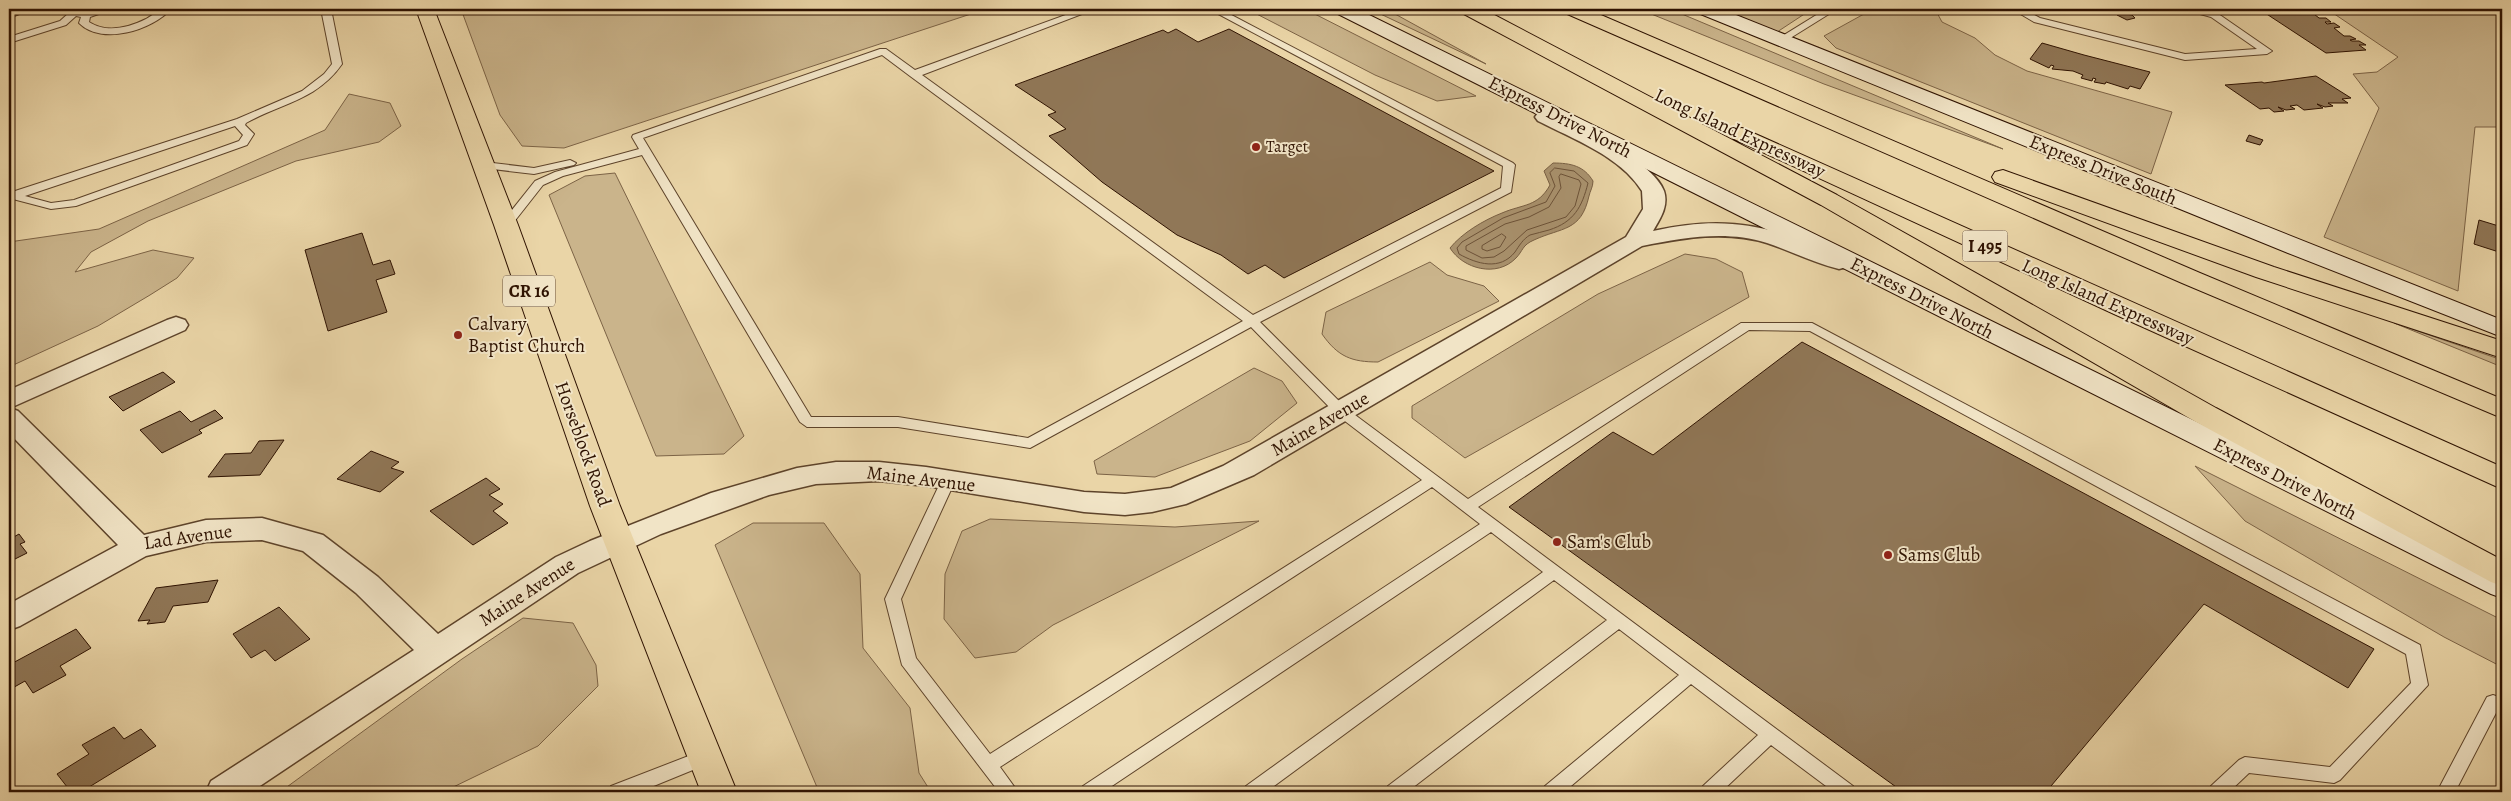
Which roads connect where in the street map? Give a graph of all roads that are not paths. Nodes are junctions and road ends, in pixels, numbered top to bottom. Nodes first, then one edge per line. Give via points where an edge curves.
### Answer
1 (27, 9) edge
2 (108, 9) edge
3 (166, 9) edge
4 (326, 9) edge
5 (426, 9) edge
6 (1090, 9) edge
7 (1213, 9) edge
8 (1343, 9) edge
9 (1470, 9) edge
10 (1572, 9) edge
11 (1705, 9) edge
12 (1832, 9) edge
13 (2018, 9) edge
14 (2187, 9) edge
15 (70, 11) edge
16 (9, 15) edge
17 (86, 15) junction
18 (1596, 19) junction
19 (9, 40) edge
20 (1781, 40) junction
21 (1434, 54) junction
22 (914, 74) junction
23 (245, 117) junction
24 (643, 146) junction
25 (484, 165) junction
26 (11, 196) edge
27 (506, 225) junction
28 (1635, 241) junction
29 (1888, 280) junction
30 (1252, 321) junction
31 (176, 325) dead end
32 (2502, 329) edge
33 (2502, 350) edge
34 (9, 400) edge
35 (2502, 409) edge
36 (1342, 412) junction
37 (9, 417) edge
38 (2502, 479) edge
39 (1432, 480) junction
40 (948, 481) junction
41 (1468, 506) junction
42 (1491, 524) junction
43 (618, 538) junction
44 (138, 548) junction
45 (1554, 572) junction
46 (2502, 574) edge
47 (2502, 586) edge
48 (9, 618) edge
49 (1619, 620) junction
50 (436, 652) junction
51 (1690, 674) junction
52 (2502, 706) edge
53 (1770, 734) junction
54 (704, 758) junction
55 (988, 765) junction
56 (223, 792) edge
57 (617, 792) edge
58 (719, 792) edge
59 (1009, 792) edge
60 (1089, 792) edge
61 (1252, 792) edge
62 (1394, 792) edge
63 (1551, 792) edge
64 (1709, 792) edge
65 (1847, 792) edge
66 (2217, 792) edge
67 (2446, 792) edge

1 - 16 lane
2 - 17 lane
3 - 17 lane via 146,22 106,31 90,28 84,23
4 - 23 lane via 337,64 331,74 302,96
5 - 25 main road, Horseblock Road / CR 16
6 - 22 lane
7 - 30 lane via 1509,165 1508,190
8 - 21 main road, Express Drive North
9 - 38 main road, Long Island Expressway / I 495
9 - 46 main road via 1830,200 2206,415
10 - 18 main road
11 - 20 main road, Express Drive South
12 - 20 lane
13 - 14 lane via 2037,20 2185,57 2267,51 2214,15
15 - 17 lane
15 - 19 lane via 63,23
18 - 33 main road via 2085,208 2265,272
18 - 35 main road via 2191,278
20 - 32 main road, Express Drive South
21 - 28 street via 1640,171 1653,188 1655,205
21 - 29 main road, Express Drive North
22 - 24 lane via 884,52 637,137
22 - 30 lane
23 - 26 lane
23 - 26 lane via 240,126 250,134 243,143 76,202 50,206
24 - 25 lane via 534,171
24 - 27 lane via 539,183
24 - 30 lane via 807,422 898,422 1030,443
25 - 27 main road, Horseblock Road / CR 16
27 - 43 main road, Horseblock Road / CR 16
28 - 29 street via 1702,229 1738,230 1774,237
28 - 36 street, Maine Avenue
29 - 47 main road, Express Drive North
30 - 36 lane
31 - 34 street
36 - 39 lane
36 - 40 street, Maine Avenue via 1216,482 1153,502 1119,505 1084,503
37 - 44 street, Lad Avenue
39 - 41 lane
39 - 55 lane
40 - 43 street, Maine Avenue via 856,471 798,477 757,488
40 - 55 lane via 893,599 908,660
41 - 42 lane
41 - 66 lane via 1746,326 1812,327 2414,650 2420,685 2334,775 2245,765
42 - 45 lane
42 - 60 lane
43 - 50 street, Maine Avenue via 537,583
43 - 54 main road, Horseblock Road / CR 16
44 - 48 street
44 - 50 street, Lad Avenue via 206,531 262,529 313,543 367,585
45 - 49 lane
45 - 61 lane
49 - 51 lane
49 - 62 lane
50 - 56 street, Maine Avenue
51 - 53 lane
51 - 63 lane
52 - 67 lane via 2493,702
53 - 64 lane
53 - 65 lane
54 - 57 lane
54 - 58 main road, Horseblock Road / CR 16
55 - 59 lane

